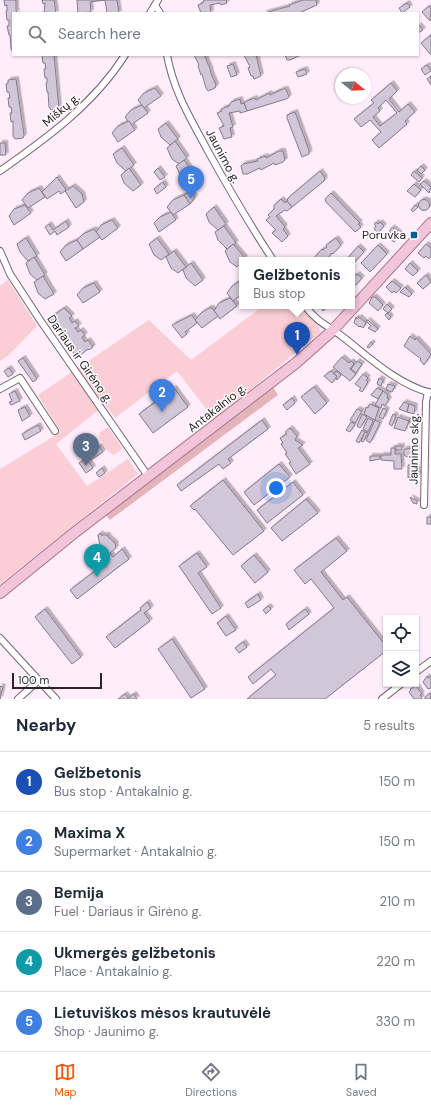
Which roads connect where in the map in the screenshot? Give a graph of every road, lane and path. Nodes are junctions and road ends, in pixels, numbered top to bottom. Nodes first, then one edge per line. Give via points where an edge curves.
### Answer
1 (157, 3) edge
2 (151, 12) edge
3 (124, 56) edge
4 (167, 56) edge
5 (0, 171) edge
6 (431, 223) edge
7 (0, 251) edge
8 (271, 257) edge
9 (355, 306) edge
10 (308, 309) edge
11 (352, 309) edge
12 (332, 331) junction
13 (0, 389) edge
14 (429, 393) edge
15 (55, 431) dead end
16 (148, 476) junction
17 (424, 505) dead end
18 (0, 593) edge
19 (0, 638) edge
20 (431, 661) edge
21 (419, 670) edge
22 (39, 680) junction
23 (397, 687) edge
24 (18, 699) edge
25 (56, 699) edge
26 (382, 699) edge

1 - 2 street
3 - 5 street, Miškų g. via 110,78 86,105
4 - 8 street, Jaunimo g. via 171,78 189,117 228,189
6 - 9 main road, Antakalnio g.
7 - 16 street, Dariaus ir Girėno g. via 10,274 40,320
10 - 12 street via 322,325
11 - 12 main road, Antakalnio g.
12 - 14 street via 385,371
12 - 16 main road, Antakalnio g. via 275,379
13 - 15 street via 20,378
14 - 17 street, Jaunimo skg. via 426,402
16 - 18 main road, Antakalnio g.
19 - 22 street
20 - 21 street
22 - 24 street
22 - 25 street
23 - 26 street

